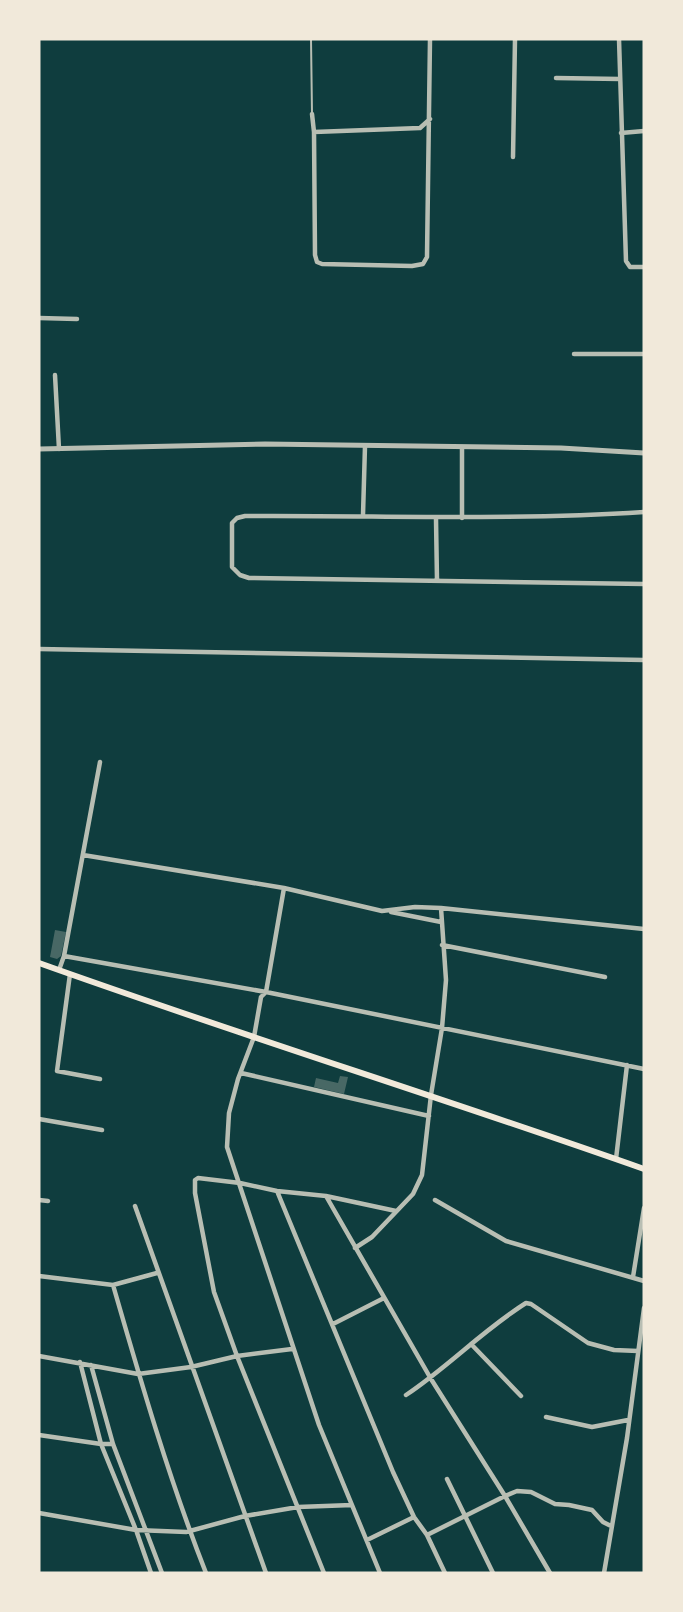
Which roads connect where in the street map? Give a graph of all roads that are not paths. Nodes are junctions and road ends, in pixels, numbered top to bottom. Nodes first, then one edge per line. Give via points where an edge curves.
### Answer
1 (311, 39) edge
2 (430, 39) edge
3 (514, 39) edge
4 (619, 39) edge
5 (556, 78) dead end
6 (620, 79) junction
7 (312, 114) joint
8 (430, 119) junction
9 (644, 131) edge
10 (314, 132) junction
11 (621, 133) junction
12 (513, 157) dead end
13 (644, 267) edge
14 (39, 318) edge
15 (77, 319) dead end
16 (574, 354) dead end
17 (644, 354) edge
18 (55, 375) dead end
19 (365, 446) junction
20 (462, 447) junction
21 (39, 449) edge
22 (59, 449) junction
23 (644, 453) edge
24 (644, 512) edge
25 (363, 515) junction
26 (462, 518) junction
27 (436, 519) junction
28 (437, 581) junction
29 (644, 584) edge
30 (39, 649) edge
31 (644, 660) edge
32 (100, 762) dead end
33 (83, 855) junction
34 (284, 888) junction
35 (441, 908) junction
36 (384, 911) junction
37 (441, 922) junction
38 (644, 928) edge
39 (442, 945) junction
40 (64, 956) junction
41 (39, 963) edge
42 (59, 970) junction
43 (70, 974) junction
44 (605, 977) dead end
45 (266, 992) junction
46 (442, 1028) junction
47 (254, 1037) junction
48 (627, 1065) junction
49 (644, 1069) edge
50 (241, 1073) junction
51 (100, 1079) dead end
52 (431, 1095) junction
53 (429, 1116) junction
54 (39, 1119) edge
55 (102, 1130) dead end
56 (616, 1159) junction
57 (644, 1169) edge
58 (240, 1183) junction
59 (277, 1191) junction
60 (326, 1196) junction
61 (39, 1200) edge
62 (435, 1200) dead end
63 (48, 1201) dead end
64 (135, 1206) dead end
65 (644, 1208) edge
66 (396, 1211) junction
67 (355, 1248) junction
68 (157, 1273) junction
69 (39, 1276) edge
70 (633, 1277) junction
71 (644, 1281) edge
72 (113, 1285) junction
73 (384, 1298) junction
74 (644, 1308) edge
75 (333, 1324) junction
76 (471, 1344) junction
77 (292, 1349) junction
78 (638, 1351) junction
79 (39, 1356) edge
80 (237, 1356) junction
81 (80, 1362) junction
82 (91, 1365) junction
83 (191, 1367) junction
84 (138, 1374) junction
85 (430, 1379) junction
86 (406, 1395) dead end
87 (521, 1396) dead end
88 (546, 1417) dead end
89 (628, 1420) junction
90 (39, 1435) edge
91 (101, 1444) junction
92 (113, 1444) junction
93 (447, 1479) dead end
94 (504, 1496) junction
95 (352, 1505) junction
96 (298, 1507) junction
97 (39, 1513) edge
98 (466, 1515) junction
99 (245, 1516) junction
100 (414, 1517) junction
101 (611, 1526) junction
102 (136, 1530) junction
103 (146, 1530) junction
104 (189, 1531) junction
105 (427, 1535) junction
106 (367, 1540) junction
107 (151, 1573) edge
108 (162, 1573) edge
109 (206, 1573) edge
110 (266, 1573) edge
111 (324, 1573) edge
112 (380, 1573) edge
113 (445, 1573) edge
114 (493, 1573) edge
115 (550, 1573) edge
116 (604, 1573) edge

1 - 7 lane
2 - 8 street
3 - 12 street
4 - 6 street
5 - 6 street
6 - 11 street
7 - 10 street
8 - 10 street via 420,128
8 - 10 street via 427,257 423,264 412,266 317,262
9 - 11 street
11 - 13 street via 626,261 630,267
14 - 15 street
16 - 17 street
18 - 22 street
19 - 20 street
19 - 22 street
19 - 25 street
20 - 23 street
20 - 26 street
21 - 22 street
24 - 26 street
25 - 27 street
25 - 28 street via 237,518 232,523 232,567 249,578
26 - 27 street
27 - 28 street
28 - 29 street
30 - 31 street
32 - 33 street
33 - 34 street
33 - 40 street
34 - 36 street
34 - 45 street
35 - 36 street
35 - 37 street
35 - 38 street
36 - 37 street
37 - 39 street
39 - 44 street
39 - 46 street via 446,980
40 - 42 street
40 - 45 street
41 - 42 main road
42 - 43 main road
43 - 47 main road
43 - 51 street via 57,1071
45 - 46 street
45 - 47 street via 261,997
46 - 48 street
46 - 52 street
47 - 50 street
47 - 52 main road
48 - 49 street
48 - 56 street
50 - 53 street
50 - 58 street via 226,1136
52 - 53 street
52 - 56 main road
53 - 66 street via 418,1185
54 - 55 street
56 - 57 main road
58 - 59 street
58 - 77 street
58 - 80 street via 195,1180 214,1292
59 - 60 street
59 - 75 street
60 - 66 street
60 - 67 street
61 - 63 street
62 - 70 street via 506,1241
64 - 68 street
65 - 70 street
66 - 67 street via 372,1237
67 - 73 street
68 - 72 street
68 - 83 street
69 - 72 street
70 - 71 street
72 - 84 street
73 - 75 street
73 - 85 street
74 - 78 street
75 - 100 street
76 - 78 street via 529,1302 588,1343
76 - 85 street
76 - 87 street
77 - 80 street
77 - 95 street
78 - 89 street
79 - 81 street
80 - 83 street
80 - 96 street
81 - 82 street
81 - 91 street
82 - 84 street
82 - 92 street
83 - 84 street
83 - 99 street
84 - 104 street
85 - 86 street
85 - 94 street
88 - 89 street via 592,1426
89 - 101 street
90 - 91 street
91 - 92 street
91 - 102 street
92 - 103 street
93 - 98 street
94 - 98 street
94 - 101 street via 517,1491 531,1492 555,1504 591,1510
94 - 115 street
95 - 96 street
95 - 106 street
96 - 99 street
96 - 111 street
97 - 102 street
98 - 105 street
98 - 114 street
99 - 104 street
99 - 110 street
100 - 105 street
100 - 106 street
101 - 116 street
102 - 103 street
102 - 107 street
103 - 104 street
103 - 108 street
104 - 109 street
105 - 113 street
106 - 112 street

